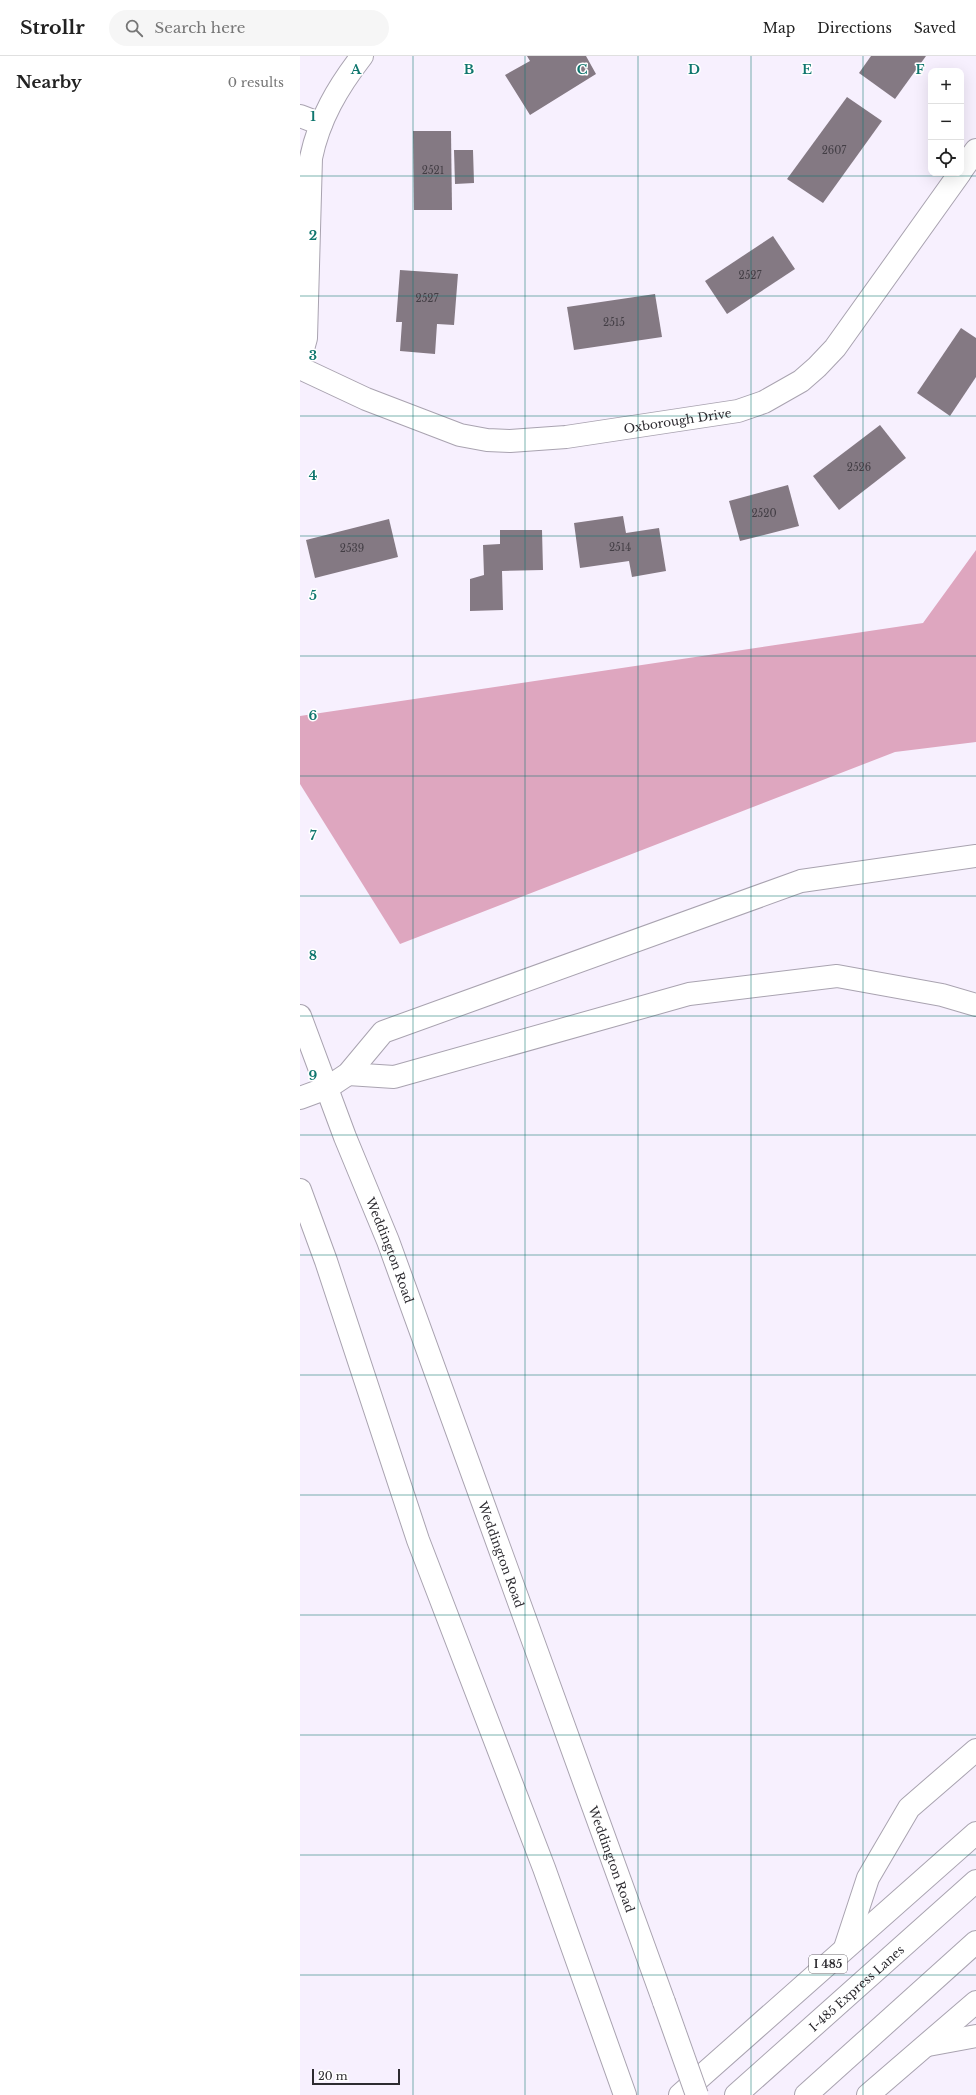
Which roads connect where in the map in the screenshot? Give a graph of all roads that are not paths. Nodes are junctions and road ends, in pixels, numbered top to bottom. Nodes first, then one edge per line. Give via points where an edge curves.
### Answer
1 (362, 56) edge
2 (300, 116) edge
3 (322, 124) junction
4 (976, 150) edge
5 (964, 166) edge
6 (957, 176) edge
7 (300, 360) edge
8 (300, 368) edge
9 (976, 856) edge
10 (976, 1005) edge
11 (300, 1016) edge
12 (348, 1074) junction
13 (327, 1088) junction
14 (300, 1098) edge
15 (300, 1190) edge
16 (976, 1750) edge
17 (976, 1833) edge
18 (976, 1881) edge
19 (976, 1942) edge
20 (845, 1949) junction
21 (976, 2002) edge
22 (976, 2036) edge
23 (928, 2045) junction
24 (624, 2095) edge
25 (680, 2095) edge
26 (697, 2095) edge
27 (736, 2095) edge
28 (806, 2095) edge
29 (868, 2095) edge

1 - 3 main road via 336,94
2 - 3 main road
3 - 7 main road via 316,136 311,158 306,338
4 - 5 main road, Oxborough Drive
6 - 8 main road, Oxborough Drive via 822,363 778,396 738,411 566,438 487,440 460,434 366,400
9 - 12 main road via 801,881 384,1032
10 - 12 main road via 942,995 837,976 689,994 394,1077
11 - 13 main road, Weddington Road
12 - 13 main road
13 - 14 main road
13 - 26 main road, Weddington Road, bridge via 388,1240
15 - 24 main road via 418,1540 544,1868
16 - 20 main road via 909,1808 868,1878
17 - 20 main road, I 485
18 - 27 main road, I-485 Express Lanes / I 485
19 - 28 main road
20 - 25 main road, I 485
21 - 23 main road
22 - 23 main road
23 - 29 main road

